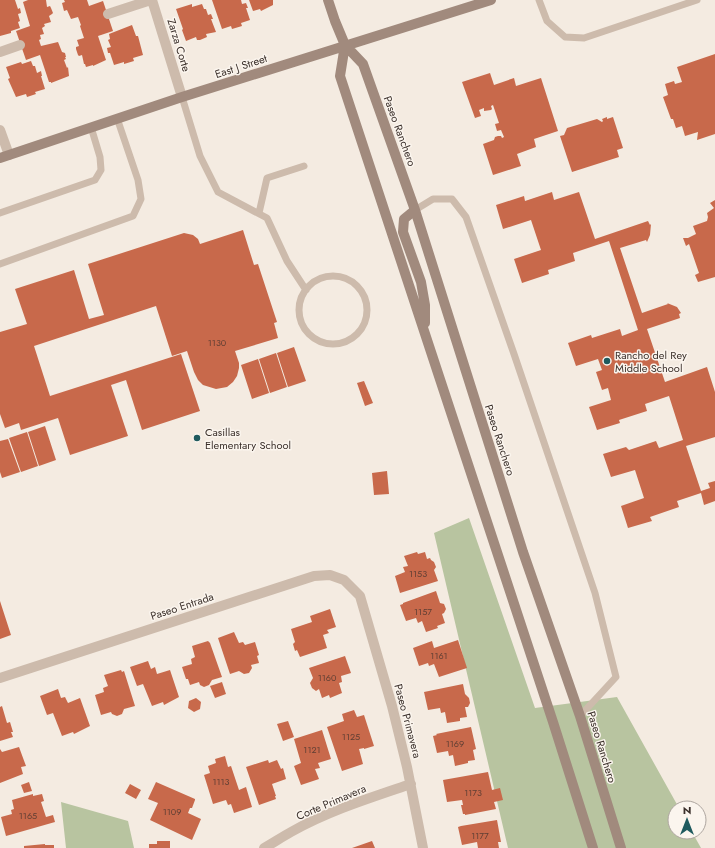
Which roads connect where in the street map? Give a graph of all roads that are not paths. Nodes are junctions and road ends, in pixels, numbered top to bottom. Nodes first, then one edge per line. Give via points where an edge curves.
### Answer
1 (151, 0) edge
2 (328, 0) edge
3 (491, 0) edge
4 (539, 0) edge
5 (697, 0) edge
6 (108, 14) dead end
7 (20, 45) dead end
8 (345, 45) junction
9 (0, 52) edge
10 (182, 97) junction
11 (117, 118) junction
12 (91, 127) junction
13 (0, 130) edge
14 (5, 157) edge
15 (304, 166) dead end
16 (415, 210) junction
17 (259, 213) junction
18 (0, 214) edge
19 (0, 264) edge
20 (306, 290) junction
21 (425, 333) junction
22 (361, 603) joint
23 (0, 678) edge
24 (580, 716) junction
25 (411, 784) junction
26 (264, 848) edge
27 (423, 848) edge
28 (592, 848) edge
29 (621, 848) edge

1 - 6 street, Zarza Corte
1 - 10 street, Zarza Corte
2 - 8 main road, Paseo Ranchero
3 - 8 main road, East J Street
4 - 5 lane via 547,21 565,37 584,38
7 - 9 street
8 - 10 main road, East J Street
8 - 16 main road, Paseo Ranchero via 363,64
8 - 21 main road via 340,76
10 - 11 main road, East J Street
10 - 17 lane via 200,156 218,192
11 - 12 main road, East J Street
11 - 19 lane via 138,180 141,199 133,216
12 - 14 main road, East J Street
12 - 18 lane via 101,170 95,180
13 - 14 street
15 - 17 lane via 266,178
16 - 21 main road via 404,218 403,232 420,282 425,305
16 - 24 main road, Paseo Ranchero via 523,552
16 - 24 lane via 432,199 452,199 466,217 595,593 616,677
17 - 20 lane via 267,218 287,260
20 - 20 lane via 299,310 306,330 314,337 323,342 339,343 354,337 361,329 366,319 367,307 358,286 348,279 337,276 325,277 314,282
21 - 28 main road via 551,714
22 - 23 street, Paseo Entrada via 360,596 344,580 330,575 314,576
22 - 25 street, Paseo Primavera via 392,706
24 - 29 main road, Paseo Ranchero
25 - 26 street, Corte Primavera via 318,819
25 - 27 street, Paseo Primavera

